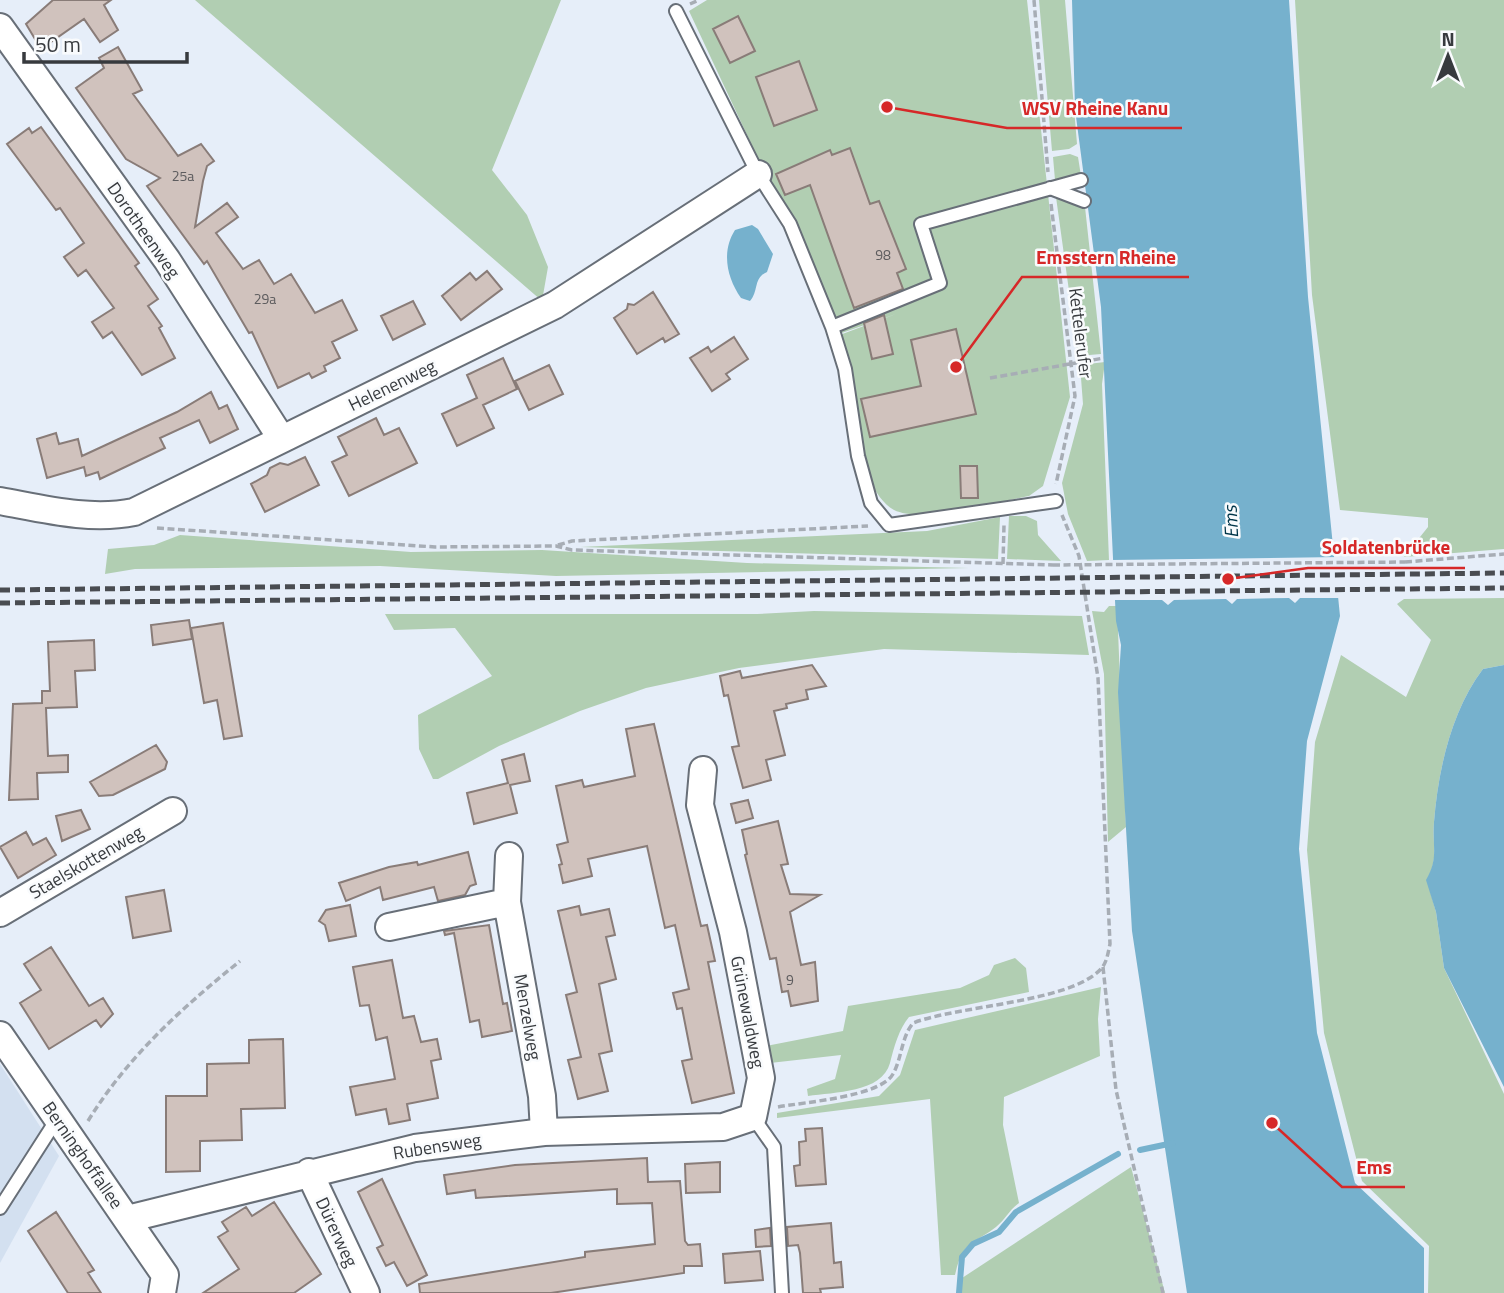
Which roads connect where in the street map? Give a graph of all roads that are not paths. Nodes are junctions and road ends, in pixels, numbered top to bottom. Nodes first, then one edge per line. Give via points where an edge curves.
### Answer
1 (676, 10) dead end
2 (0, 27) edge
3 (758, 174) junction
4 (1081, 180) dead end
5 (1049, 187) junction
6 (1084, 201) dead end
7 (832, 327) junction
8 (281, 438) junction
9 (0, 501) edge
10 (1056, 501) road end
11 (703, 770) dead end
12 (173, 811) dead end
13 (509, 856) dead end
14 (507, 902) junction
15 (0, 912) edge
16 (390, 927) dead end
17 (0, 1035) edge
18 (753, 1117) junction
19 (58, 1119) junction
20 (544, 1132) junction
21 (309, 1172) junction
22 (0, 1208) edge
23 (127, 1219) junction
24 (163, 1284) edge
25 (366, 1293) edge
26 (782, 1293) edge

1 - 3 lane
2 - 8 street, Dorotheenweg via 167,260
3 - 7 lane via 790,224
3 - 8 street, Helenenweg via 555,305
4 - 5 lane
5 - 6 lane
5 - 7 lane via 920,224 940,283
7 - 10 lane via 845,369 858,456 871,503 889,525
8 - 9 street, Helenenweg via 134,512 75,514
11 - 18 street, Grünewaldweg via 700,805 733,932 761,1077
12 - 15 street, Staelskottenweg
13 - 14 street, Menzelweg
14 - 16 street
14 - 20 street, Menzelweg via 542,1096
17 - 19 street, Berninghoffallee
18 - 20 street, Rubensweg via 723,1127
18 - 26 lane via 774,1147
19 - 22 lane
19 - 23 street, Berninghoffallee
20 - 21 street, Rubensweg via 415,1148
21 - 23 street, Rubensweg
21 - 25 street, Dürerweg
23 - 24 street, Berninghoffallee

